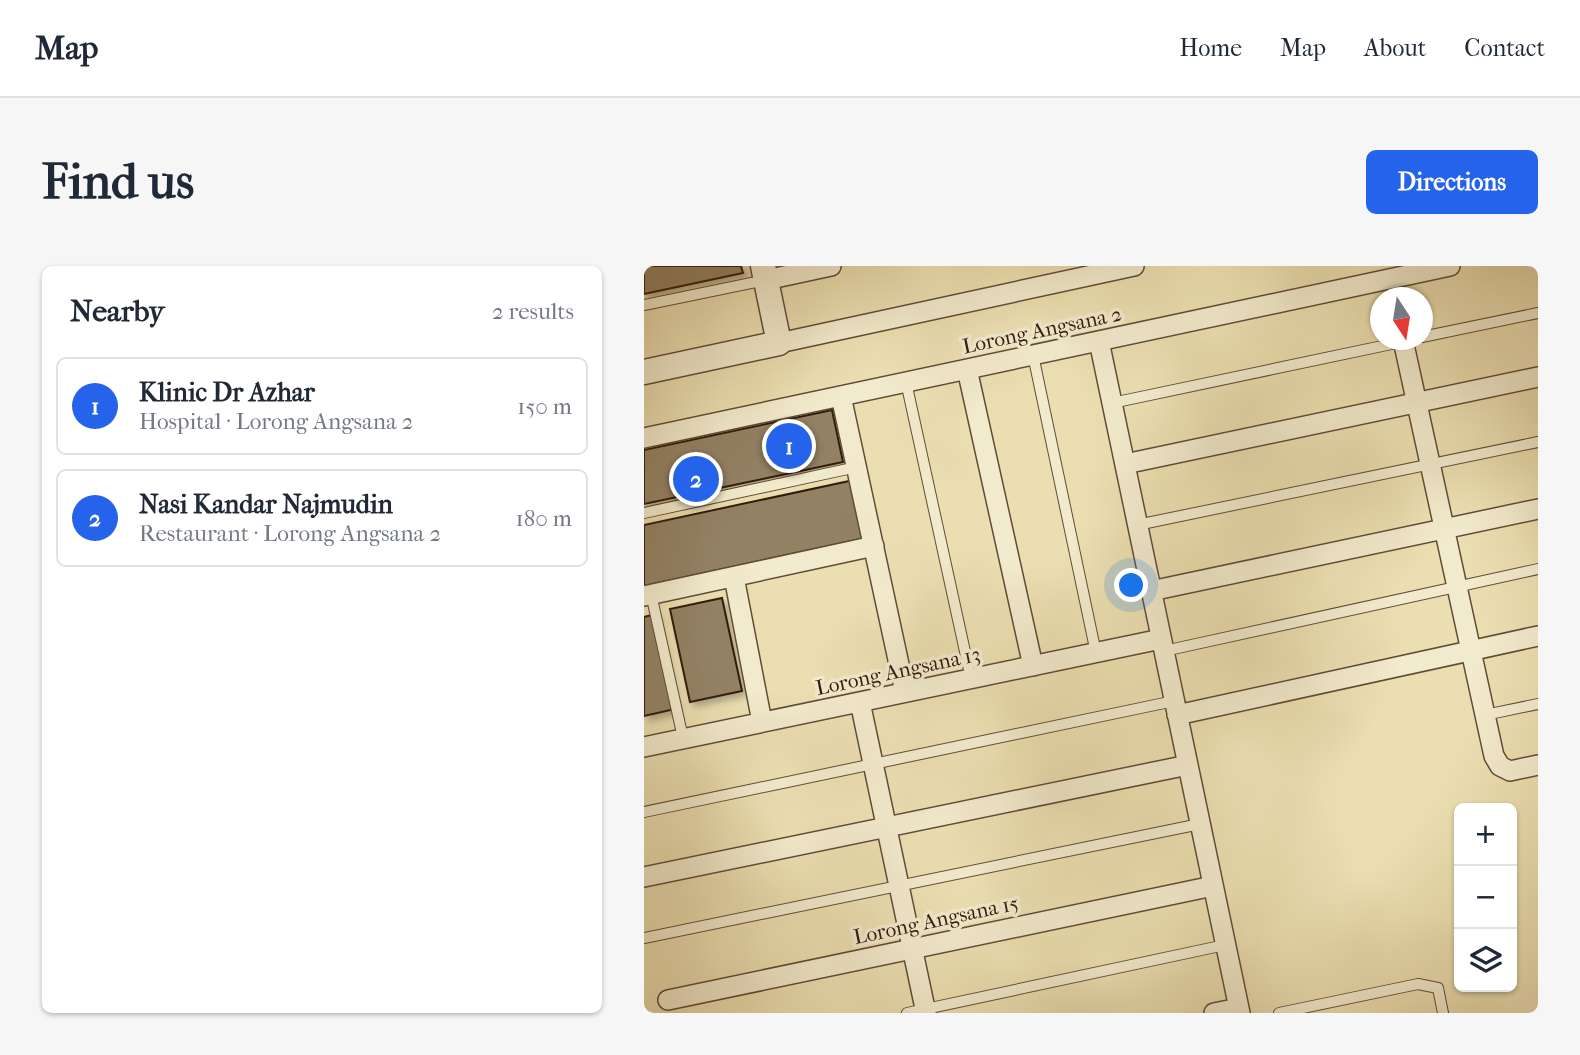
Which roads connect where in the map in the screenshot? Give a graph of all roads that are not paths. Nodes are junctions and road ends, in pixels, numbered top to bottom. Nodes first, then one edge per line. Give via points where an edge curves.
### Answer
1 (831, 266) edge
2 (1134, 266) edge
3 (1450, 266) edge
4 (765, 273) edge
5 (1390, 281) edge
6 (644, 305) edge
7 (1538, 313) edge
8 (1433, 334) edge
9 (1099, 341) junction
10 (779, 343) junction
11 (1370, 348) edge
12 (1411, 350) edge
13 (1033, 355) junction
14 (967, 369) junction
15 (644, 372) edge
16 (1538, 377) edge
17 (906, 382) junction
18 (841, 396) junction
19 (1112, 403) junction
20 (1417, 403) junction
21 (644, 438) edge
22 (1538, 442) edge
23 (1125, 464) junction
24 (1430, 464) junction
25 (857, 467) junction
26 (1538, 509) edge
27 (644, 513) edge
28 (1137, 525) junction
29 (1445, 529) junction
30 (874, 547) junction
31 (1538, 569) edge
32 (734, 577) junction
33 (1457, 586) junction
34 (1151, 591) junction
35 (648, 595) edge
36 (1538, 636) edge
37 (1163, 645) junction
38 (1471, 651) junction
39 (1096, 653) junction
40 (1033, 666) junction
41 (971, 679) junction
42 (905, 692) junction
43 (860, 702) junction
44 (1538, 704) edge
45 (1176, 708) junction
46 (1485, 715) junction
47 (762, 722) junction
48 (683, 738) junction
49 (644, 747) edge
50 (873, 763) junction
51 (1188, 765) junction
52 (1538, 765) edge
53 (644, 813) edge
54 (1200, 824) junction
55 (886, 825) junction
56 (644, 877) edge
57 (899, 885) junction
58 (1213, 886) junction
59 (644, 938) edge
60 (1225, 945) junction
61 (913, 948) junction
62 (668, 1000) dead end
63 (1239, 1011) edge
64 (920, 1012) edge
65 (1214, 1013) edge
66 (1279, 1013) edge
67 (1443, 1013) edge

1 - 4 street
2 - 10 street
3 - 5 street, Lorong Angsana 2
4 - 6 lane
4 - 10 street
5 - 9 street, Lorong Angsana 2
7 - 8 lane
9 - 13 street, Lorong Angsana 2
9 - 19 street
10 - 15 street
11 - 19 lane
12 - 20 street
13 - 14 street, Lorong Angsana 2
13 - 39 lane
14 - 17 street, Lorong Angsana 2
14 - 40 street
16 - 20 street
17 - 18 street, Lorong Angsana 2
17 - 41 lane
18 - 21 street, Lorong Angsana 2
18 - 25 street
19 - 23 street
20 - 23 street
20 - 24 street
22 - 24 lane
23 - 28 street
24 - 28 lane
24 - 29 street
25 - 27 lane
25 - 30 street
26 - 29 street
28 - 34 street
29 - 33 street
29 - 34 street
30 - 32 street
30 - 42 street
31 - 33 lane
32 - 35 street
32 - 47 street
33 - 37 lane
33 - 38 street
34 - 37 street
35 - 48 lane
36 - 38 street
37 - 39 street, Lorong Angsana 13
37 - 45 street
38 - 45 street
38 - 46 street
39 - 40 street, Lorong Angsana 13
40 - 41 street, Lorong Angsana 13
41 - 42 street, Lorong Angsana 13
42 - 43 street, Lorong Angsana 13
43 - 47 street, Lorong Angsana 13
43 - 50 street
44 - 46 lane
45 - 50 lane
45 - 51 street
46 - 52 street via 1500,766 1510,771
47 - 48 street, Lorong Angsana 13
48 - 49 street, Lorong Angsana 13
50 - 53 lane
50 - 55 street
51 - 54 street
51 - 55 street
54 - 57 lane
54 - 58 street
55 - 56 street
55 - 57 street
57 - 59 lane
57 - 61 street
58 - 60 street
58 - 61 street, Lorong Angsana 15
60 - 63 street
60 - 64 lane
61 - 62 street, Lorong Angsana 15
61 - 64 street
63 - 65 street
66 - 67 lane via 1418,984 1438,988

